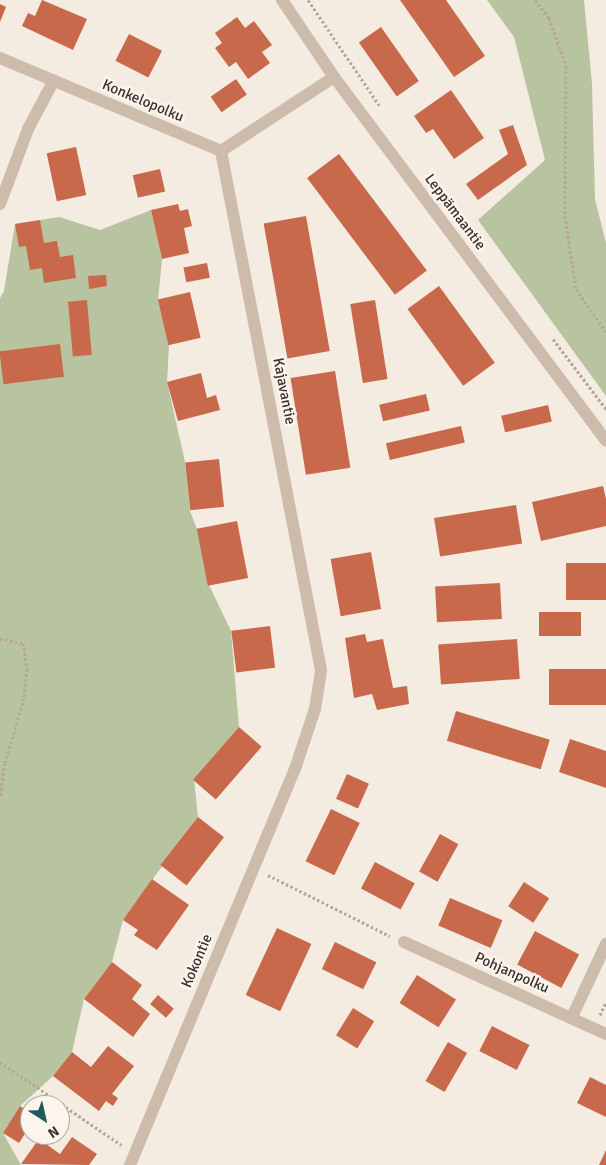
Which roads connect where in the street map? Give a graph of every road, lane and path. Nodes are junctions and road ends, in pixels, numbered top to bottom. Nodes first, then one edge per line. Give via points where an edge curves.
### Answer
1 (282, 0) edge
2 (308, 0) edge
3 (534, 0) edge
4 (0, 58) edge
5 (334, 77) junction
6 (54, 80) junction
7 (383, 112) dead end
8 (221, 151) junction
9 (0, 204) edge
10 (547, 331) dead end
11 (606, 332) edge
12 (606, 409) edge
13 (606, 441) edge
14 (0, 639) edge
15 (295, 769) joint
16 (0, 797) edge
17 (254, 868) junction
18 (404, 942) joint
19 (606, 944) edge
20 (572, 1017) junction
21 (606, 1034) edge
22 (0, 1062) edge
23 (132, 1159) edge

1 - 5 street, Leppämaantie
2 - 7 path
3 - 11 path via 549,18 566,66 565,216 576,289
4 - 6 street, Konkelopolku
5 - 8 street
5 - 13 street, Leppämaantie
6 - 8 street, Konkelopolku
6 - 9 street via 28,129
8 - 15 street, Kajavantie via 321,670 315,709
10 - 12 path
14 - 16 path via 23,643 27,669 24,698 4,763
15 - 17 street, Kokontie
17 - 18 path
17 - 23 street, Kokontie
18 - 20 street, Pohjanpolku
19 - 20 street
20 - 21 street, Pohjanpolku
22 - 23 path

